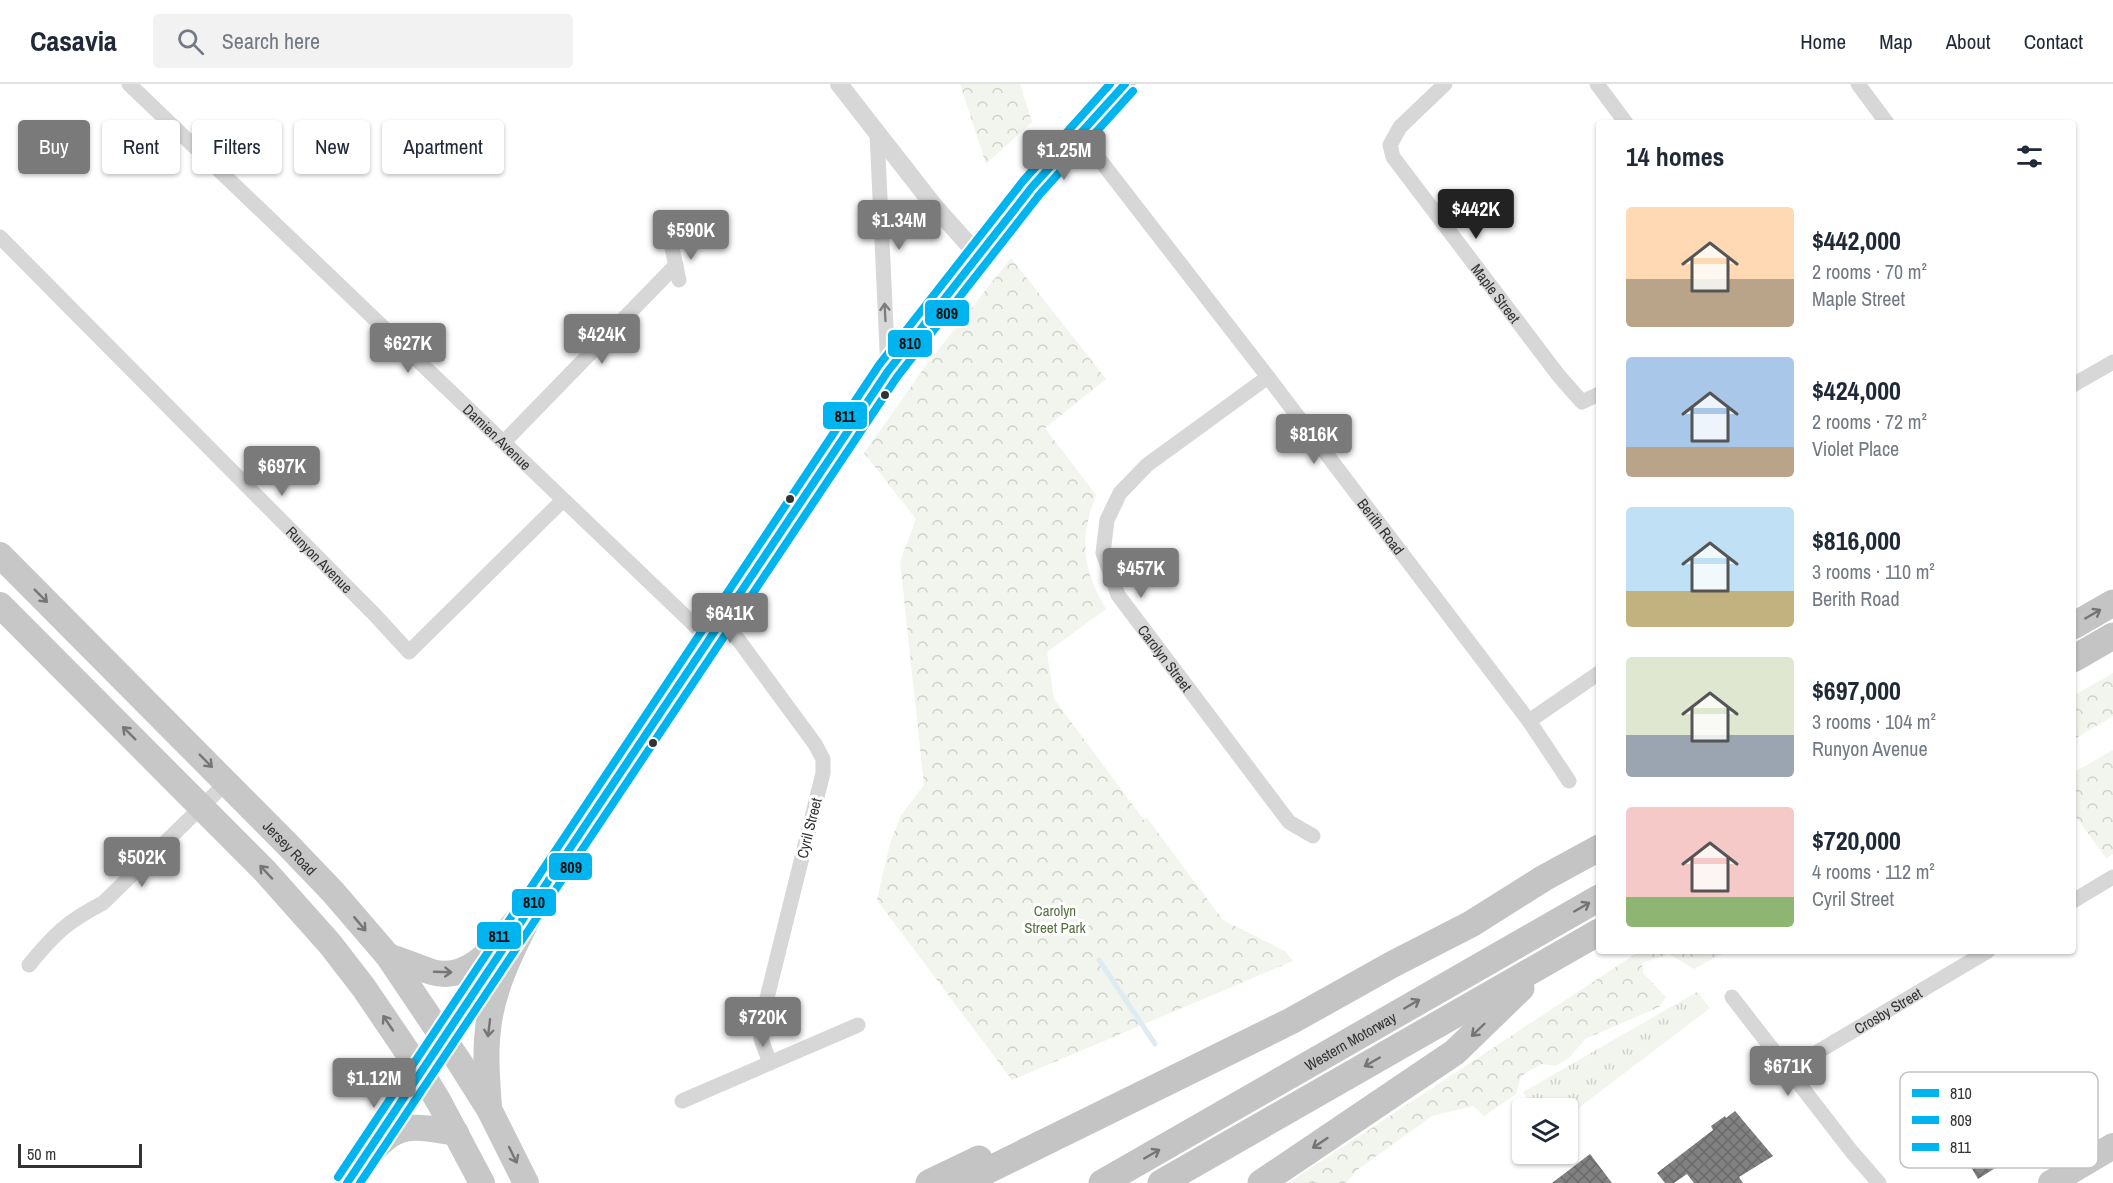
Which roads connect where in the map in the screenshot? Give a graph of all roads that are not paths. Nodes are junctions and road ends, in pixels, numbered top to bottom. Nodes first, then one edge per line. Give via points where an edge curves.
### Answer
1 (129, 84) edge
2 (839, 84) edge
3 (1125, 84) edge
4 (1445, 84) edge
5 (1597, 84) edge
6 (1858, 84) edge
7 (1624, 120) edge
8 (1885, 120) edge
9 (877, 133) junction
10 (1079, 133) junction
11 (0, 237) edge
12 (672, 248) dead end
13 (977, 254) junction
14 (2113, 362) edge
15 (888, 371) junction
16 (1268, 377) junction
17 (2076, 379) edge
18 (1596, 395) edge
19 (504, 442) junction
20 (563, 500) junction
21 (0, 555) edge
22 (2113, 603) edge
23 (0, 605) edge
24 (723, 619) junction
25 (2076, 624) edge
26 (2113, 636) edge
27 (709, 639) junction
28 (2076, 657) edge
29 (1596, 675) edge
30 (1529, 721) junction
31 (1569, 781) dead end
32 (227, 782) junction
33 (202, 807) junction
34 (1313, 836) dead end
35 (1596, 850) edge
36 (2113, 877) edge
37 (1544, 878) junction
38 (538, 896) junction
39 (1596, 899) edge
40 (2076, 899) edge
41 (1596, 934) edge
42 (1983, 954) edge
43 (388, 957) junction
44 (1550, 960) junction
45 (30, 964) dead end
46 (1732, 997) dead end
47 (858, 1025) dead end
48 (443, 1038) junction
49 (770, 1063) junction
50 (1787, 1070) junction
51 (421, 1072) junction
52 (682, 1101) dead end
53 (489, 1109) junction
54 (456, 1133) junction
55 (2113, 1146) edge
56 (2098, 1155) edge
57 (2076, 1168) edge
58 (352, 1175) edge
59 (482, 1183) edge
60 (526, 1183) edge
61 (929, 1183) edge
62 (962, 1183) edge
63 (1102, 1183) edge
64 (1161, 1183) edge
65 (1261, 1183) edge
66 (1880, 1183) edge
67 (2051, 1183) edge

1 - 19 street, Damien Avenue
2 - 9 street
3 - 10 main road
4 - 18 street, Maple Street via 1400,127 1390,145 1393,157 1574,394 1582,402
5 - 7 street
6 - 8 street
9 - 13 street
15 -> 9 street
10 - 13 main road
10 - 16 street, Berith Road
11 - 20 street, Runyon Avenue via 409,652
12 - 19 street via 677,272
13 - 15 main road
14 - 17 street
15 - 24 main road
16 - 30 street, Berith Road
16 - 34 street, Carolyn Street via 1148,465 1120,493 1107,520 1102,554 1118,595 1289,822
19 - 20 street, Damien Avenue
20 - 27 street, Damien Avenue
21 -> 32 highway, Jersey Road
25 -> 22 highway
33 -> 23 highway
24 - 27 main road
24 - 49 street, Cyril Street via 823,759 823,773 761,1022 760,1039
26 - 28 highway
27 - 38 main road
29 - 30 street
30 - 31 street, Berith Road
32 - 33 street
32 -> 43 highway, Jersey Road via 333,892
33 - 45 street via 103,903 80,914 52,936
51 -> 33 highway via 330,944
35 - 37 highway
36 - 40 street
37 - 61 highway via 1392,947 1177,1062
37 - 62 highway via 1471,924 1291,1021
43 -> 38 highway via 432,972 458,972 482,960
38 - 48 main road
38 -> 53 highway via 500,978 490,1014
63 -> 39 highway, Western Motorway
41 - 44 highway, Western Motorway
42 - 50 street, Crosby Street
43 - 48 highway, Jersey Road
44 -> 64 highway, Western Motorway
44 -> 65 highway via 1455,1052
46 - 50 street
47 - 49 street
48 - 51 main road
48 - 53 highway, Jersey Road
49 - 52 street
50 - 66 street
51 - 54 highway
51 - 58 street
53 -> 60 highway, Jersey Road
54 - 58 highway via 420,1126 391,1133
54 - 59 highway
55 - 56 highway
57 - 67 highway

